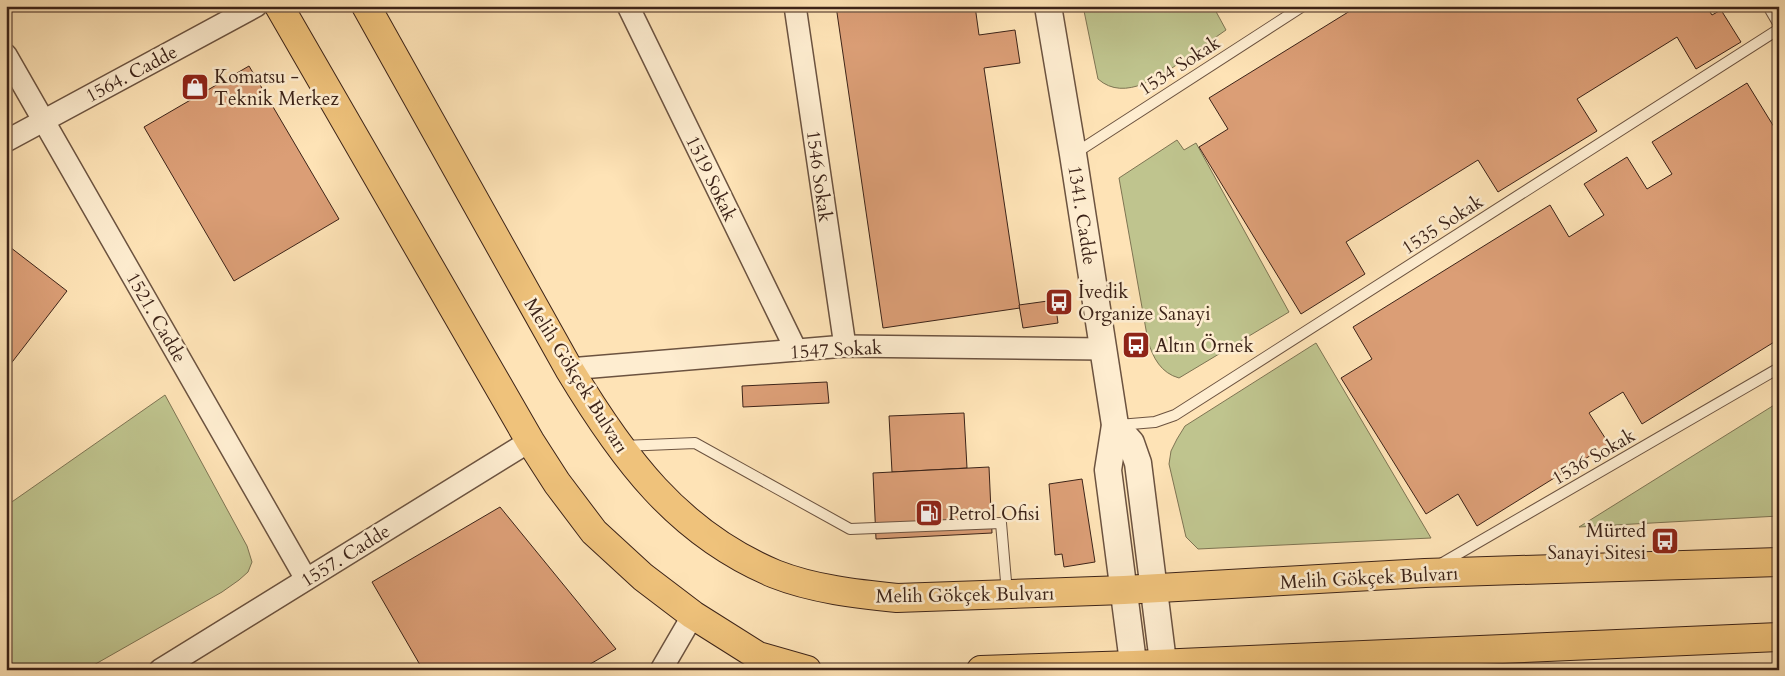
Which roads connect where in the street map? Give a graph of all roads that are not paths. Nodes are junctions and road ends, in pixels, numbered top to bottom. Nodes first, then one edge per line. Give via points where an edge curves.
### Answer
1 (256, 6) edge
2 (279, 6) edge
3 (366, 6) edge
4 (628, 6) edge
5 (795, 6) edge
6 (1048, 6) edge
7 (1303, 6) edge
8 (1768, 6) edge
9 (1779, 25) edge
10 (1779, 29) edge
11 (6, 55) edge
12 (44, 119) junction
13 (6, 141) edge
14 (1073, 154) junction
15 (845, 346) junction
16 (1104, 349) junction
17 (796, 350) junction
18 (1779, 368) edge
19 (569, 369) junction
20 (1115, 425) junction
21 (530, 441) junction
22 (618, 446) junction
23 (1779, 562) edge
24 (1425, 574) junction
25 (306, 579) junction
26 (1153, 588) junction
27 (1124, 590) junction
28 (1007, 594) junction
29 (693, 615) junction
30 (1779, 637) edge
31 (1163, 667) edge
32 (1134, 668) edge
33 (160, 670) edge
34 (661, 670) edge
35 (807, 670) edge
36 (981, 670) edge

1 - 12 street, 1564. Cadde
2 - 21 main road
3 - 19 main road, Melih Gökçek Bulvarı
4 - 17 street, 1519 Sokak
5 - 15 street, 1546 Sokak
6 - 14 street, 1341. Cadde
7 - 14 lane, 1534 Sokak
8 - 9 lane
10 - 20 lane, 1535 Sokak via 1175,415 1155,422
11 - 12 street, 1521. Cadde
12 - 13 street, 1564. Cadde
12 - 25 street, 1521. Cadde
14 - 16 street, 1341. Cadde
15 - 16 street, 1547 Sokak
15 - 17 street, 1547 Sokak
16 - 20 street, 1341. Cadde
17 - 19 street, 1547 Sokak
18 - 24 lane, 1536 Sokak
19 - 22 main road, Melih Gökçek Bulvarı
20 - 26 street via 1131,443 1138,464
20 - 27 street, 1341. Cadde via 1108,470
21 - 25 street, 1557. Cadde
21 - 29 main road via 594,532 643,577
22 - 28 main road, Melih Gökçek Bulvarı via 680,515 744,559 776,574 818,587 897,598
22 - 28 lane via 695,443 850,529 1001,524
23 - 24 main road, Melih Gökçek Bulvarı
24 - 26 main road, Melih Gökçek Bulvarı
25 - 33 street, 1557. Cadde
26 - 27 main road, Melih Gökçek Bulvarı
26 - 31 street
27 - 28 main road, Melih Gökçek Bulvarı
27 - 32 street, 1341. Cadde
29 - 34 street
29 - 35 main road via 758,656
30 - 31 main road
31 - 32 main road
32 - 36 main road

